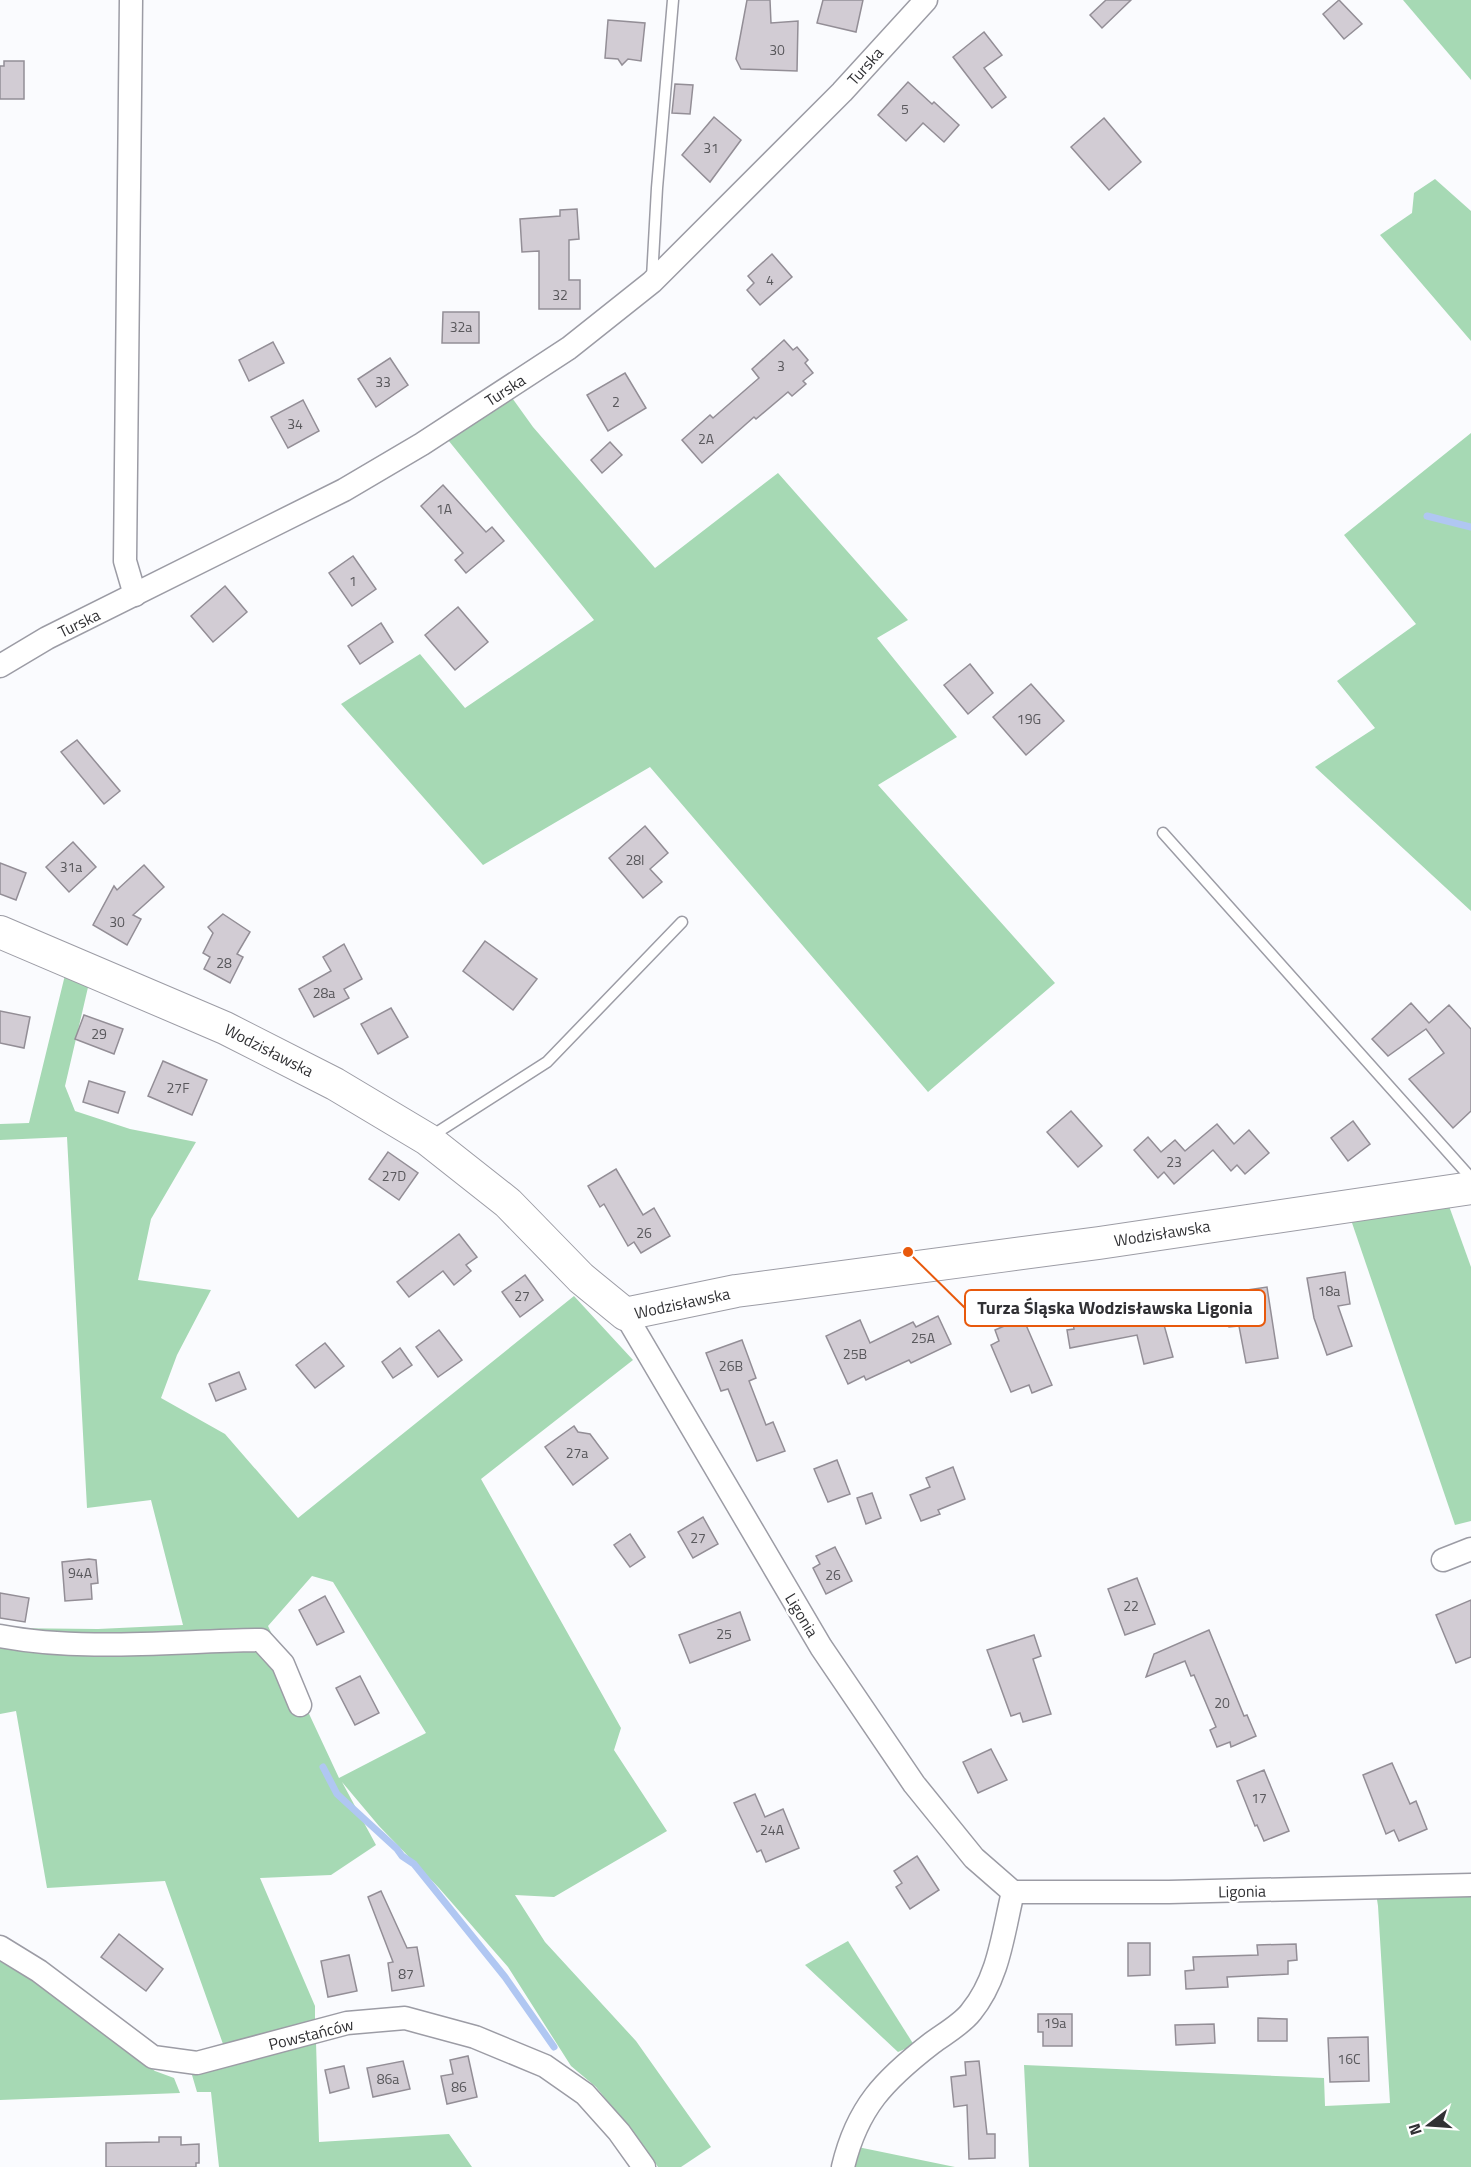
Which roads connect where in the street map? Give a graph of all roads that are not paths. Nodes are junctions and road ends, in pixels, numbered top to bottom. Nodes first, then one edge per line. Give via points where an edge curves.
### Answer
1 (131, 0) edge
2 (673, 0) edge
3 (926, 0) edge
4 (652, 282) junction
5 (135, 595) junction
6 (0, 666) edge
7 (1163, 833) dead end
8 (682, 922) dead end
9 (0, 932) edge
10 (427, 1139) junction
11 (1471, 1178) edge
12 (1471, 1188) edge
13 (625, 1314) junction
14 (1471, 1549) edge
15 (1443, 1560) dead end
16 (0, 1636) edge
17 (300, 1705) dead end
18 (1471, 1885) edge
19 (1013, 1892) junction
20 (0, 1947) edge
21 (644, 2167) edge
22 (843, 2167) edge

1 - 5 street via 125,561
2 - 4 lane
3 - 4 street, Turska via 842,92
4 - 5 street, Turska via 569,348 422,444 344,489
5 - 6 street, Turska
7 - 11 lane
8 - 10 lane via 547,1062
9 - 10 street, Wodzisławska via 225,1028 335,1083
10 - 13 street, Wodzisławska via 508,1203 581,1278
12 - 13 street, Wodzisławska via 736,1291
13 - 19 street, Ligonia via 828,1657 914,1784 974,1858
14 - 15 street
16 - 17 street via 81,1644 261,1640 283,1664
18 - 19 street, Ligonia
19 - 22 street via 993,1976 971,2013 893,2074 862,2113
20 - 21 street, Powstańców via 39,1971 153,2057 197,2063 346,2023 405,2018 475,2037 545,2066 585,2094

